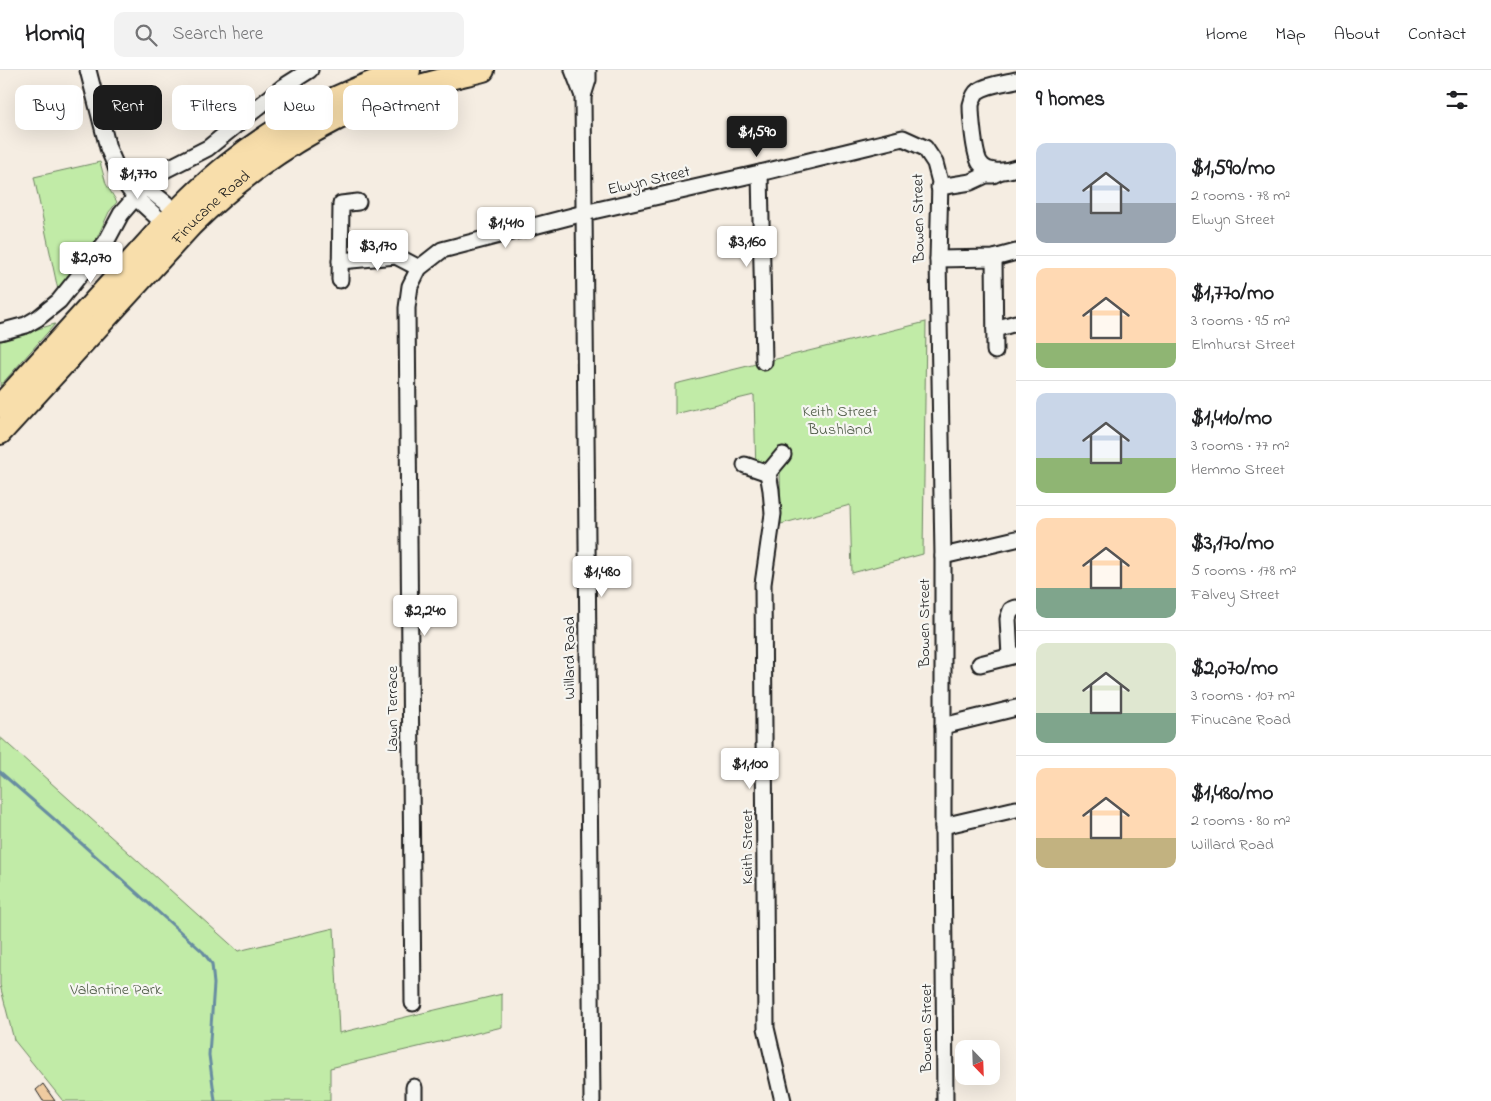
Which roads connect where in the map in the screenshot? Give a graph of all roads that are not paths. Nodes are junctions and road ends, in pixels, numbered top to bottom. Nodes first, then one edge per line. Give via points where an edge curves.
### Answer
1 (88, 70) edge
2 (310, 70) edge
3 (409, 70) edge
4 (483, 70) edge
5 (573, 70) edge
6 (588, 70) edge
7 (1016, 80) edge
8 (583, 96) junction
9 (333, 110) joint
10 (310, 130) edge
11 (925, 148) joint
12 (980, 163) junction
13 (1016, 168) edge
14 (999, 172) junction
15 (760, 173) junction
16 (939, 184) junction
17 (140, 191) junction
18 (358, 202) dead end
19 (584, 214) junction
20 (178, 225) junction
21 (1016, 252) edge
22 (994, 258) junction
23 (938, 259) junction
24 (340, 261) junction
25 (419, 268) junction
26 (340, 280) dead end
27 (1016, 323) edge
28 (995, 329) junction
29 (0, 332) edge
30 (995, 351) dead end
31 (764, 362) dead end
32 (0, 406) edge
33 (0, 433) edge
34 (784, 456) dead end
35 (745, 465) dead end
36 (768, 473) junction
37 (1016, 539) edge
38 (943, 556) junction
39 (1016, 608) edge
40 (1013, 656) edge
41 (980, 664) dead end
42 (1016, 708) edge
43 (943, 726) junction
44 (1016, 809) edge
45 (943, 826) junction
46 (413, 1003) dead end
47 (592, 1101) edge
48 (783, 1101) edge
49 (945, 1101) edge

1 - 17 street via 116,167 124,184
2 - 17 street via 282,88 213,144 159,173
3 - 9 highway, Finucane Road via 369,84
4 - 9 highway, Finucane Road
5 - 8 street, Willard Road
6 - 8 street, Willard Road
7 - 12 street via 989,86 977,92 971,102 975,148
8 - 19 street, Willard Road
10 - 20 highway, Finucane Road
11 - 15 street, Elwyn Street via 903,138
11 - 16 street, Bowen Street via 935,163
12 - 14 street
12 - 16 street via 979,169 971,176
13 - 14 street
14 - 16 street via 971,182
15 - 19 street, Elwyn Street
15 - 31 street
16 - 23 street, Bowen Street
17 - 20 street
17 - 29 street via 121,214 106,242 59,301 26,325
18 - 24 street via 341,204
19 - 25 street, Elwyn Street via 442,250
19 - 47 street, Willard Road
20 - 32 highway, Finucane Road
20 - 33 highway, Finucane Road
21 - 22 street
22 - 23 street
22 - 28 street
23 - 38 street, Bowen Street
24 - 25 street via 396,256
24 - 26 street
25 - 46 street, Lawn Terrace via 410,286 407,308
27 - 28 street
28 - 30 street
34 - 36 street
35 - 36 street
36 - 48 street, Keith Street via 772,514 763,584 766,1028
37 - 38 street
38 - 43 street, Bowen Street
39 - 40 street via 1008,619
40 - 41 street
42 - 43 street
43 - 45 street, Bowen Street
44 - 45 street
45 - 49 street, Bowen Street

